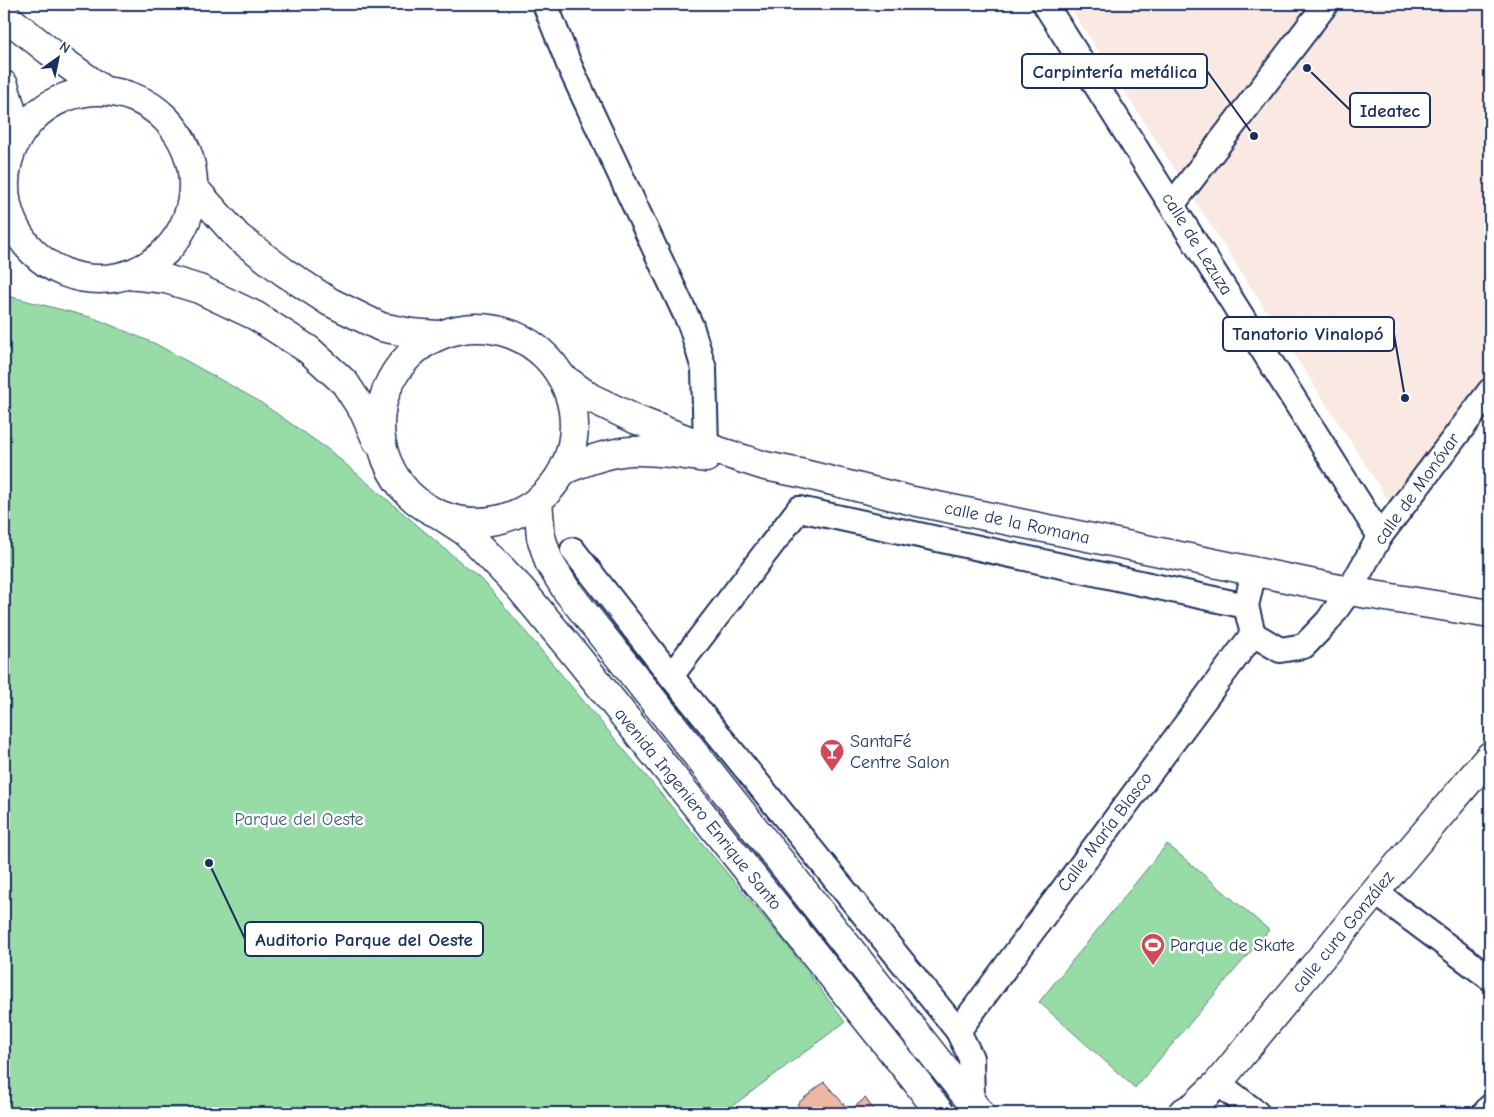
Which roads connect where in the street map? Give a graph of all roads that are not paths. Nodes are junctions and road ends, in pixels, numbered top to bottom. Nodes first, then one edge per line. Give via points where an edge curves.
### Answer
1 (545, 4) edge
2 (1045, 4) edge
3 (1326, 4) edge
4 (4, 15) edge
5 (4, 85) edge
6 (103, 90) junction
7 (20, 132) junction
8 (6, 158) edge
9 (194, 188) junction
10 (1172, 206) junction
11 (14, 242) edge
12 (128, 275) junction
13 (437, 335) junction
14 (562, 377) junction
15 (1490, 391) edge
16 (706, 447) junction
17 (382, 451) junction
18 (765, 466) junction
19 (564, 470) junction
20 (800, 473) junction
21 (538, 501) junction
22 (799, 509) junction
23 (444, 517) junction
24 (1380, 536) junction
25 (573, 550) dead end
26 (1254, 571) junction
27 (1350, 591) junction
28 (1246, 606) junction
29 (1490, 614) edge
30 (1253, 634) junction
31 (671, 676) junction
32 (1490, 756) edge
33 (1375, 892) junction
34 (1490, 978) edge
35 (958, 1031) junction
36 (1218, 1084) junction
37 (1490, 1107) edge
38 (976, 1108) edge
39 (1188, 1111) edge
40 (940, 1113) edge
41 (1257, 1113) edge
42 (1485, 1113) edge

1 - 16 street via 570,67 691,326 704,369
2 - 10 street, calle de Lezuza
3 - 10 street
4 - 6 main road
5 - 7 main road
6 - 7 main road via 79,92 56,100 36,114
6 - 9 main road via 132,96 158,110 178,132 191,158
7 - 8 main road
8 - 11 main road via 5,187
9 - 12 main road via 191,211 182,232 168,251 150,265
9 - 13 main road via 238,238 330,302 381,327
10 - 24 street, calle de Lezuza
11 - 12 main road via 72,275 100,280
12 - 17 main road via 166,279 199,289 256,316 309,350 345,383 364,412
13 - 14 main road via 465,328 494,328 521,338 544,354
13 - 17 main road via 400,363 388,383 380,405
14 - 16 main road, calle de la Romana via 591,398
14 - 19 main road via 571,399 575,423 572,447
15 - 24 street, calle de Monóvar
16 - 18 main road, calle de la Romana
17 - 23 main road via 395,480 416,502
18 - 19 main road via 673,453 630,451 590,459
18 - 20 main road, calle de la Romana
19 - 21 main road
20 - 22 street
20 - 26 main road, calle de la Romana via 912,502
21 - 23 main road via 517,514 493,522 468,522
21 - 38 main road, avenida Ingeniero Enrique Santo via 548,562 567,591
22 - 28 street
22 - 31 street
23 - 40 main road, avenida Ingeniero Enrique Santo via 466,532 562,638
24 - 27 street, calle de Monóvar
25 - 31 street, avenida Ingeniero Enrique Santo
26 - 27 main road, calle de la Romana
26 - 28 street
27 - 29 main road, calle de la Romana
27 - 30 street, calle de Monóvar via 1304,646 1280,650
28 - 30 street
30 - 35 street, Calle María Blasco
31 - 35 street, avenida Ingeniero Enrique Santo
32 - 33 main road, calle cura González
33 - 34 street
33 - 36 main road, calle cura González
35 - 38 street, avenida Ingeniero Enrique Santo via 971,1058
36 - 39 main road, calle cura González
36 - 41 street
37 - 42 street

